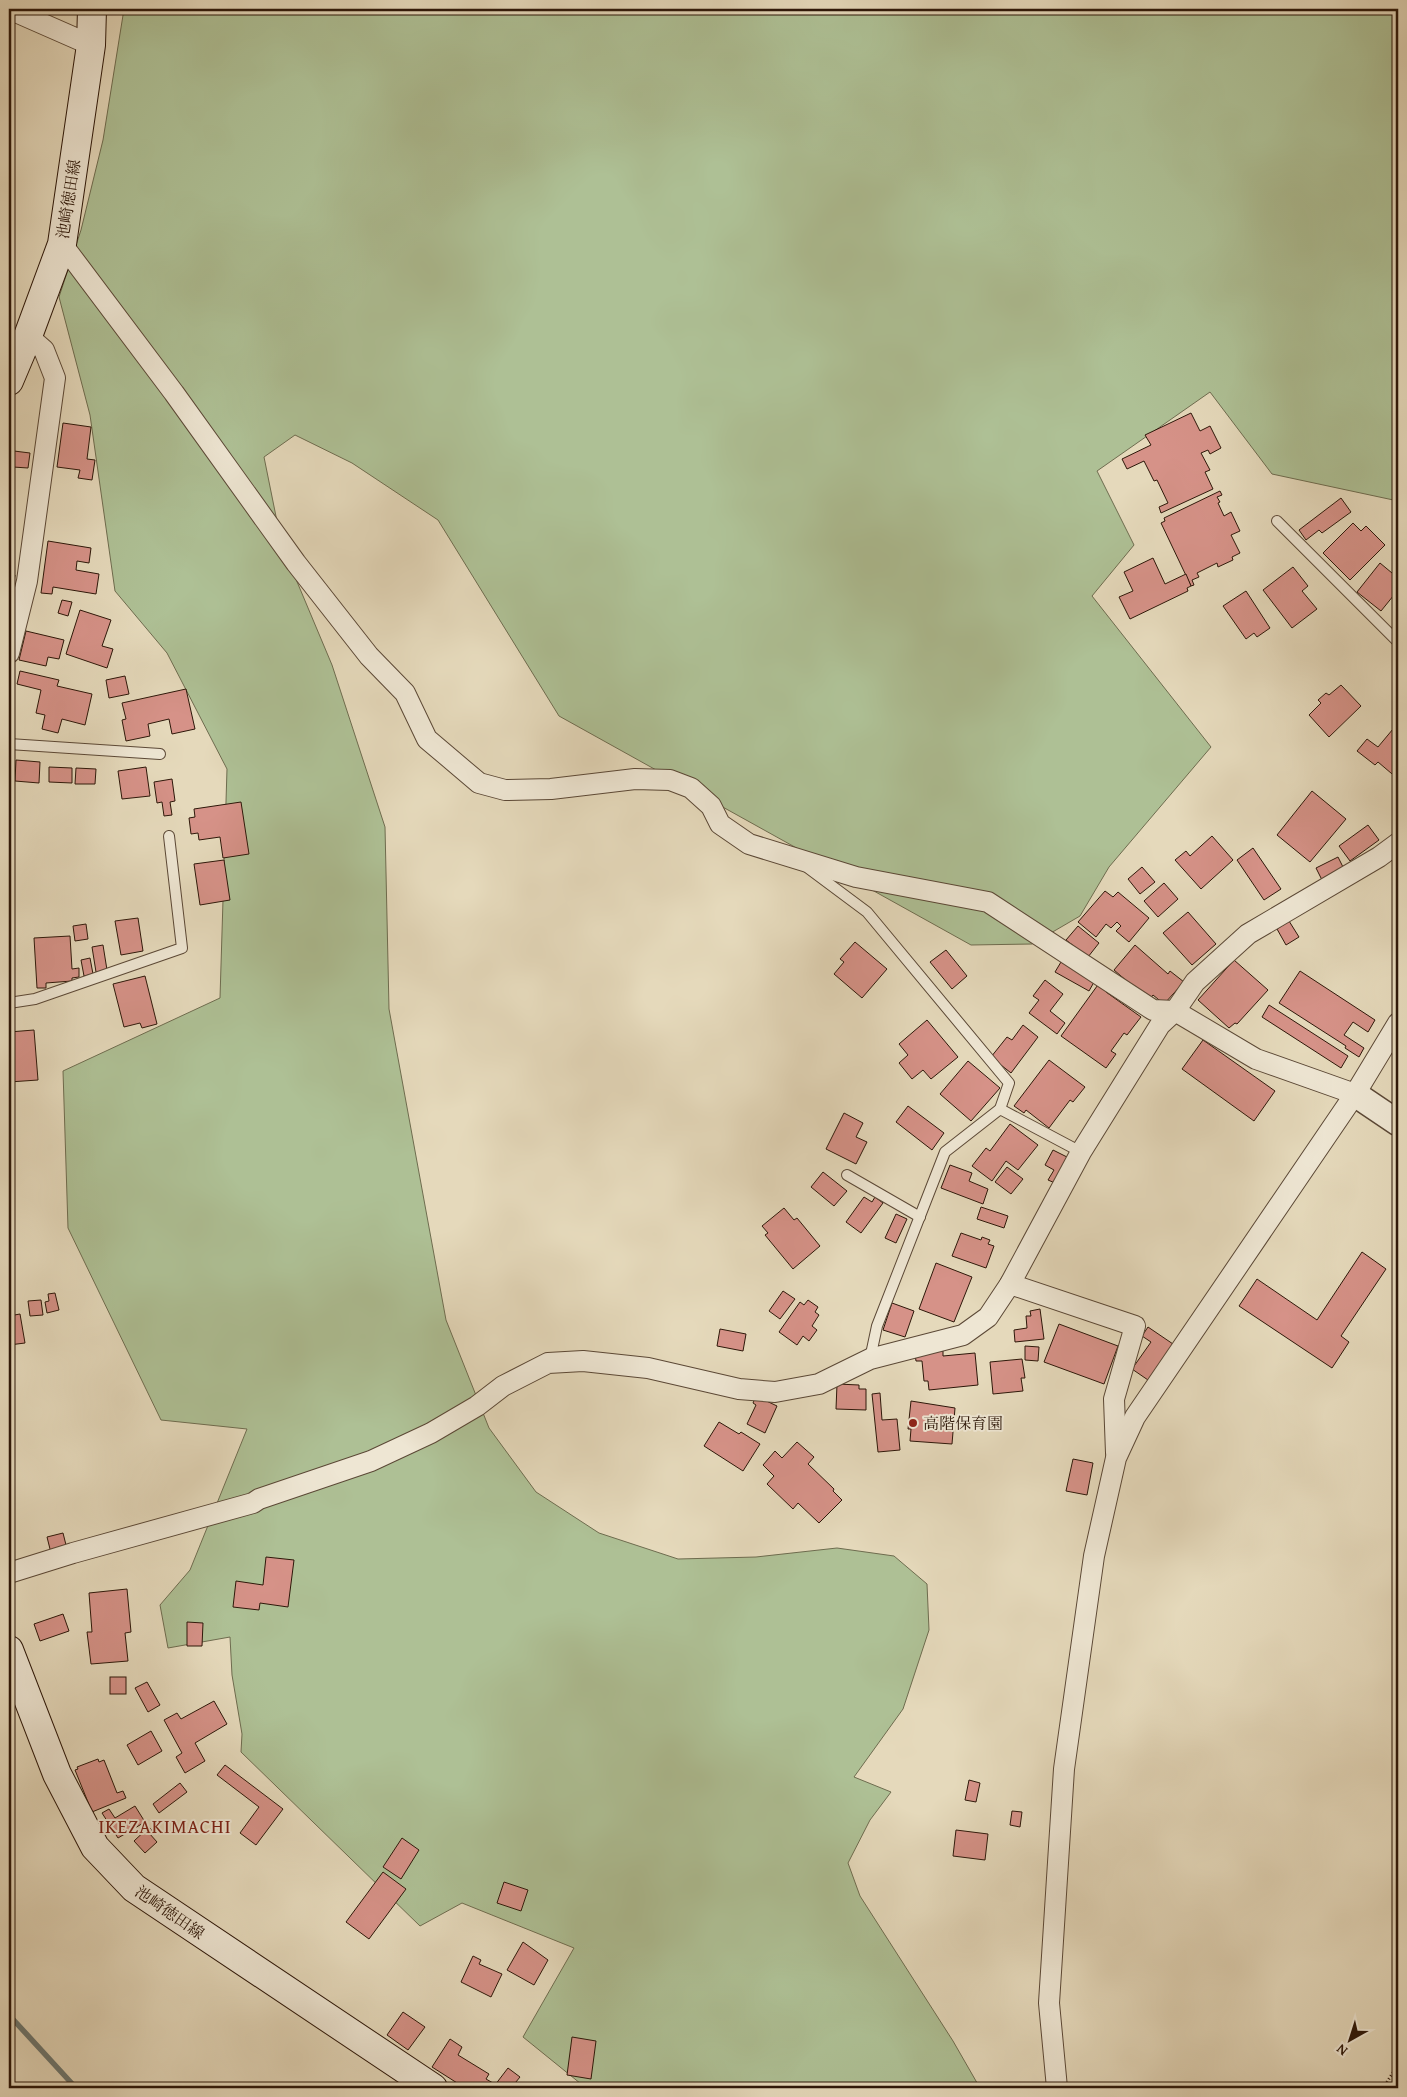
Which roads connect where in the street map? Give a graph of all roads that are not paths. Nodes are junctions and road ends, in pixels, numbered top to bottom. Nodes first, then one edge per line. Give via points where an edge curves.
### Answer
1 (9, 9) edge
2 (92, 9) edge
3 (91, 45) junction
4 (62, 244) junction
5 (28, 336) junction
6 (9, 381) edge
7 (1277, 522) dead end
8 (1398, 642) edge
9 (9, 653) edge
10 (9, 744) edge
11 (160, 754) dead end
12 (169, 836) dead end
13 (1398, 843) edge
14 (798, 860) junction
15 (9, 1003) edge
16 (1175, 1011) junction
17 (1398, 1023) edge
18 (1355, 1094) junction
19 (1000, 1110) junction
20 (1398, 1123) edge
21 (1080, 1152) junction
22 (847, 1175) dead end
23 (920, 1217) junction
24 (1010, 1284) junction
25 (870, 1359) junction
26 (1116, 1458) junction
27 (9, 1573) edge
28 (9, 1650) edge
29 (432, 2088) edge
30 (1057, 2088) edge

1 - 3 street
2 - 3 main road, 池崎徳田線
3 - 4 main road, 池崎徳田線
4 - 5 main road, 池崎徳田線
4 - 14 street via 296,563 368,656 405,692 427,739 479,783 505,790 551,789 635,779 670,780 691,788 711,806 720,824 749,844
5 - 6 main road, 池崎徳田線
5 - 9 street via 44,350 55,378 28,581
7 - 8 lane
10 - 11 lane
12 - 15 lane via 182,948 35,999
13 - 16 street via 1248,934 1195,982
14 - 16 street via 856,877 988,902 1153,1010
14 - 19 lane via 867,912 1009,1084
16 - 18 street via 1256,1059
16 - 21 street via 1160,1024
17 - 18 street
18 - 20 street
18 - 26 street via 1140,1409
19 - 21 lane
19 - 23 lane via 945,1152
21 - 24 street
22 - 23 lane
23 - 25 lane via 876,1326
24 - 25 street via 988,1317 964,1335
24 - 26 street via 1135,1326 1114,1399
25 - 27 street via 819,1384 775,1392 739,1389 648,1368 583,1361 548,1363 503,1386 477,1406 431,1433 371,1461 253,1503
26 - 30 street via 1094,1560 1064,1769 1049,2003
28 - 29 main road, 池崎徳田線 via 57,1774 95,1848 134,1888

